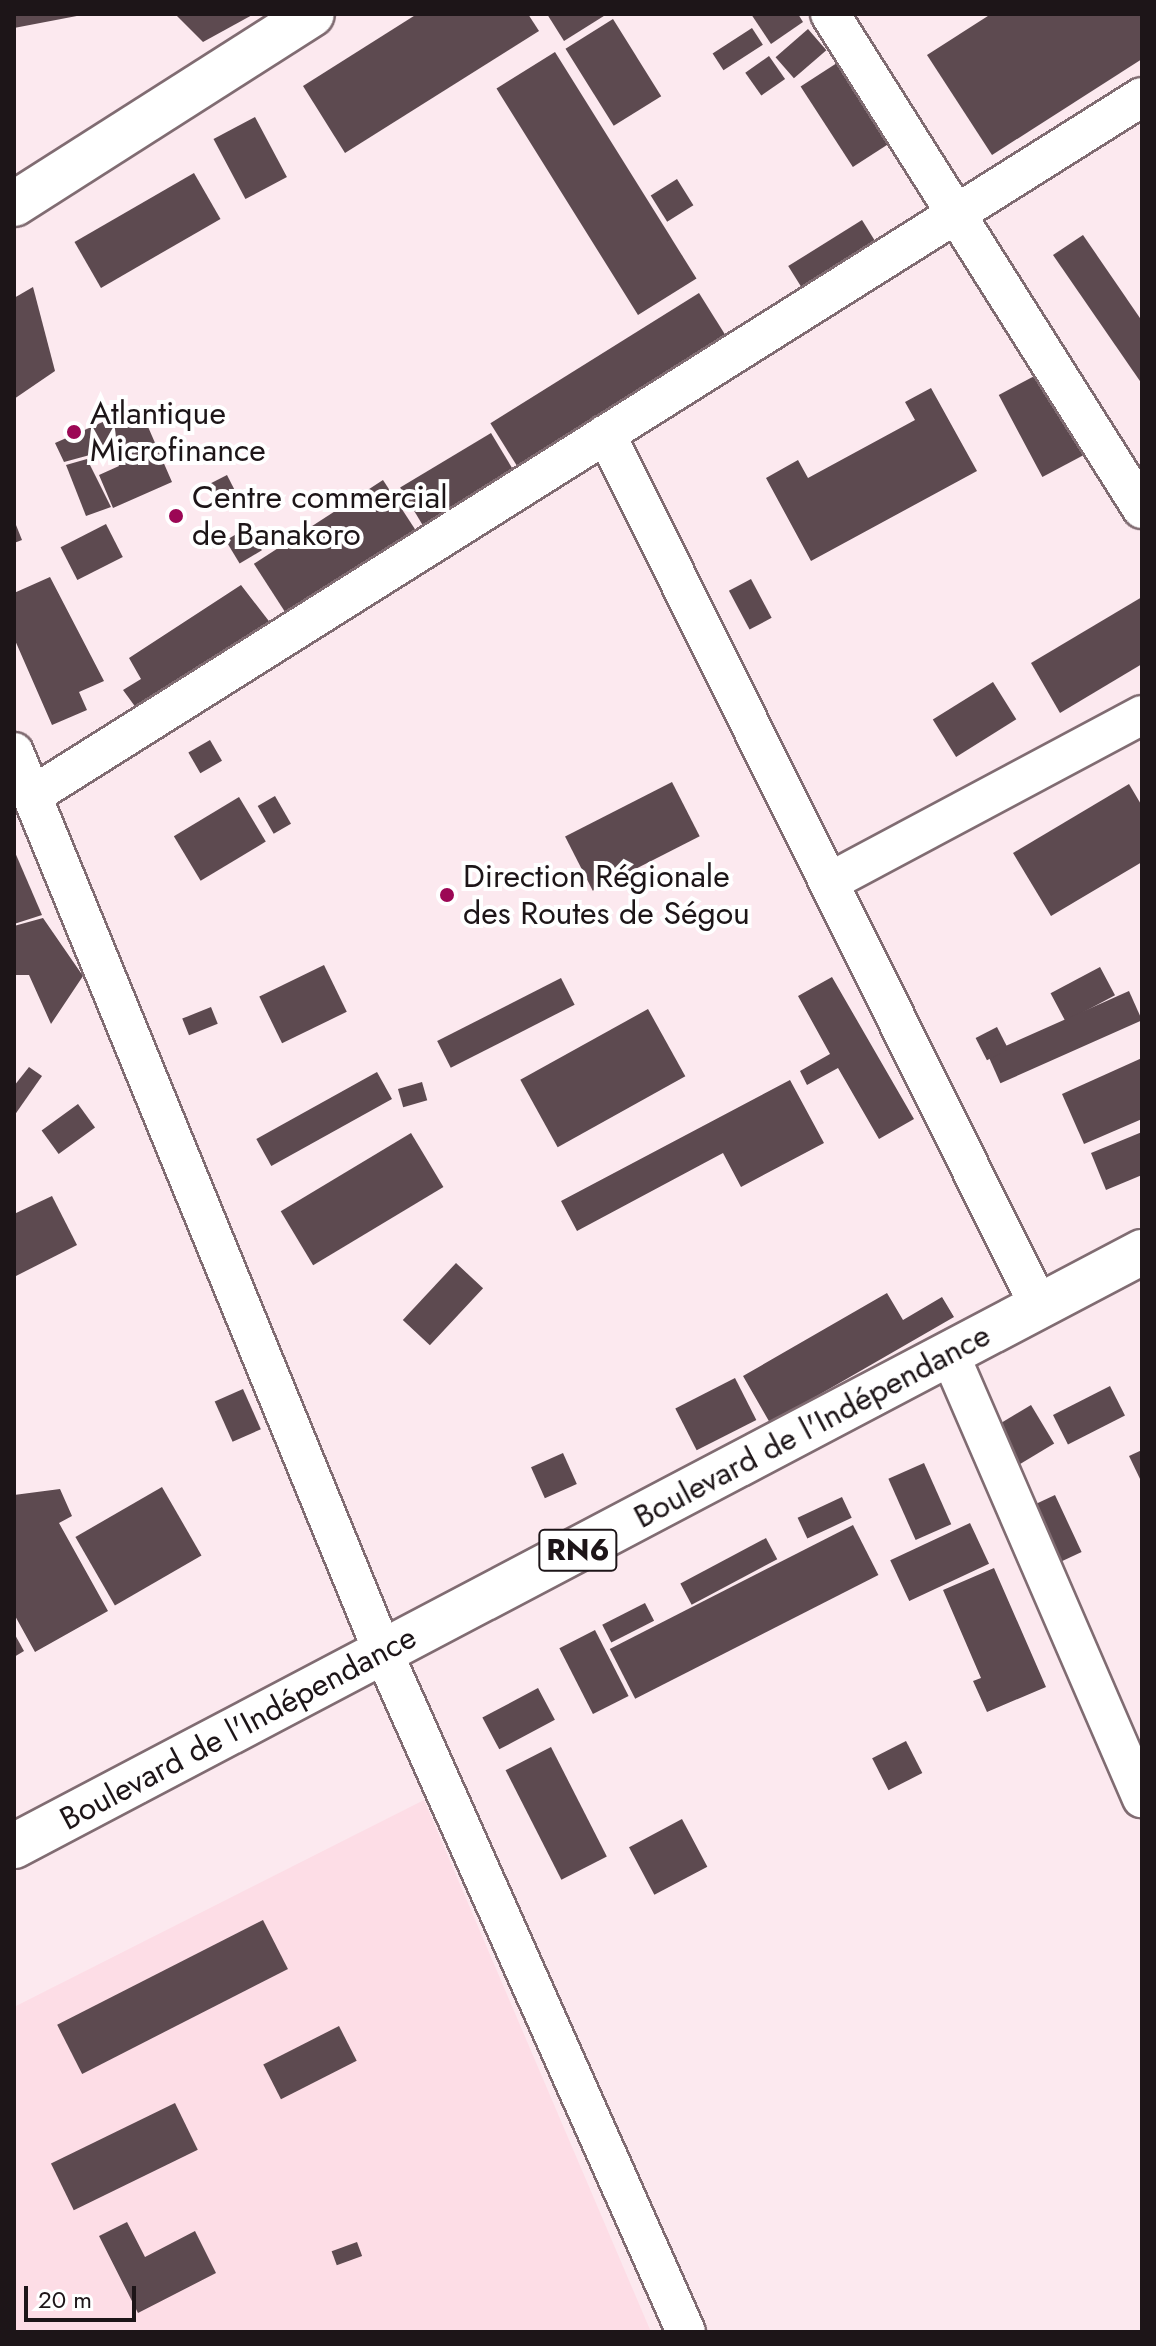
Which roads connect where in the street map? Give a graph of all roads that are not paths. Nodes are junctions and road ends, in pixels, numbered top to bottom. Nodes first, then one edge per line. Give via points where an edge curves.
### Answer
1 (312, 14) edge
2 (830, 14) edge
3 (1142, 97) edge
4 (14, 204) edge
5 (956, 214) junction
6 (606, 434) junction
7 (1142, 509) edge
8 (1142, 715) edge
9 (14, 752) edge
10 (33, 795) junction
11 (833, 880) junction
12 (1142, 1252) edge
13 (1038, 1304) junction
14 (950, 1355) junction
15 (383, 1652) junction
16 (1142, 1798) edge
17 (14, 1846) edge
18 (686, 2332) edge

1 - 4 main road
2 - 5 street
3 - 5 street
5 - 6 street
5 - 7 street
6 - 10 street
6 - 11 street
8 - 11 street
9 - 10 street
10 - 15 street
11 - 13 street
12 - 13 main road, Boulevard de l'Indépendance / RN6
13 - 14 main road, Boulevard de l'Indépendance / RN6
14 - 15 main road, Boulevard de l'Indépendance / RN6
14 - 16 street
15 - 17 main road, Boulevard de l'Indépendance / RN6
15 - 18 street

